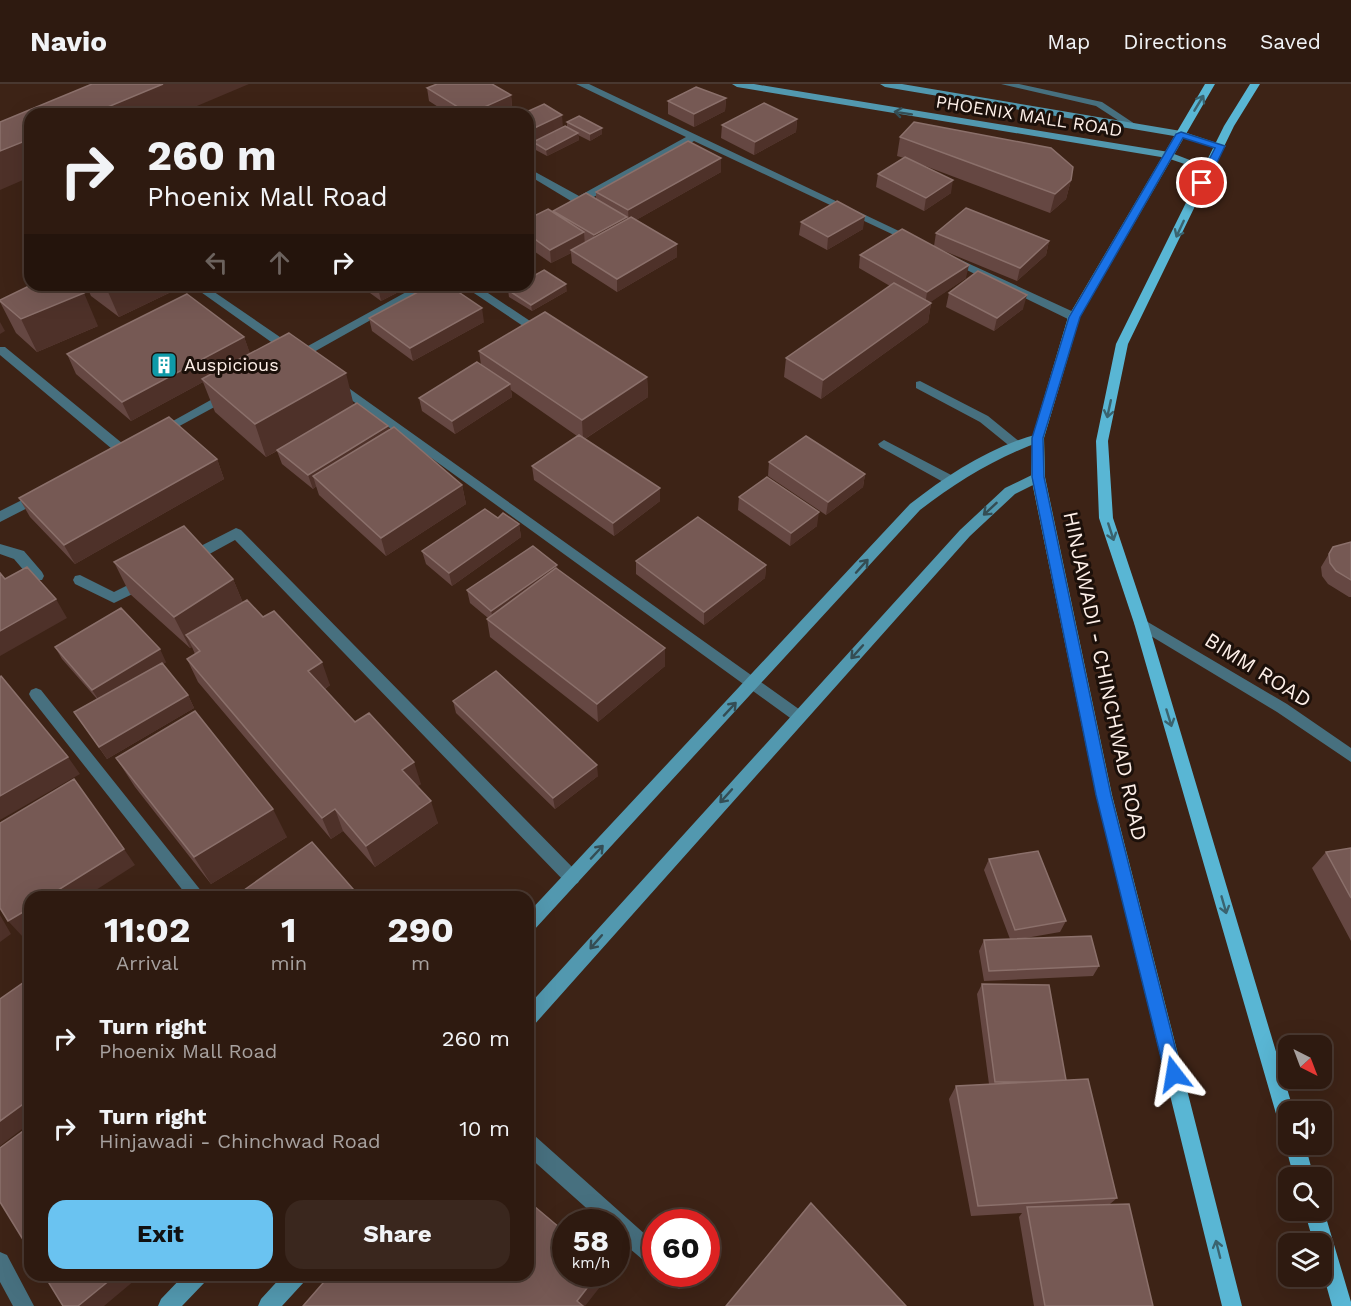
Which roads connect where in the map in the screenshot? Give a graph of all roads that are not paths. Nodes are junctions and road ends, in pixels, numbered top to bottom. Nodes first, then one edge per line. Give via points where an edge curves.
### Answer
1 (581, 84) edge
2 (737, 84) edge
3 (885, 84) edge
4 (1006, 84) edge
5 (1210, 84) edge
6 (1255, 84) edge
7 (1133, 126) junction
8 (1181, 134) junction
9 (694, 137) junction
10 (1221, 146) junction
11 (1169, 155) junction
12 (1208, 169) junction
13 (534, 175) edge
14 (579, 201) junction
15 (559, 212) edge
16 (204, 291) edge
17 (417, 291) edge
18 (477, 291) edge
19 (1074, 317) junction
20 (536, 329) edge
21 (1, 351) edge
22 (328, 377) edge
23 (920, 385) dead end
24 (237, 390) edge
25 (1038, 438) junction
26 (884, 444) dead end
27 (1016, 445) junction
28 (1038, 477) junction
29 (950, 480) junction
30 (51, 490) edge
31 (0, 518) edge
32 (0, 549) edge
33 (175, 566) edge
34 (36, 576) edge
35 (155, 577) edge
36 (80, 580) dead end
37 (1141, 623) junction
38 (754, 684) junction
39 (36, 694) dead end
40 (798, 716) junction
41 (1351, 756) edge
42 (572, 878) junction
43 (193, 891) edge
44 (534, 919) edge
45 (534, 1012) edge
46 (1281, 1101) edge
47 (534, 1148) edge
48 (601, 1209) edge
49 (1317, 1221) edge
50 (630, 1235) edge
51 (642, 1246) edge
52 (0, 1262) edge
53 (192, 1281) edge
54 (291, 1281) edge
55 (24, 1306) edge
56 (168, 1306) edge
57 (268, 1306) edge
58 (1232, 1306) edge
59 (1342, 1306) edge

1 - 9 street
11 -> 2 street, PHOENIX MALL ROAD
3 - 7 street, PHOENIX MALL ROAD
4 - 7 street via 1099,104
8 -> 5 main road, HINJAWADI - CHINCHWAD ROAD
6 - 10 main road, HINJAWADI - CHINCHWAD ROAD
7 - 8 street, PHOENIX MALL ROAD
8 - 10 street, PHOENIX MALL ROAD
8 - 11 main road, HINJAWADI - CHINCHWAD ROAD
9 - 14 street
9 - 19 street
10 - 12 main road, HINJAWADI - CHINCHWAD ROAD
11 - 12 street, PHOENIX MALL ROAD
11 - 19 main road, HINJAWADI - CHINCHWAD ROAD
12 -> 37 main road, HINJAWADI - CHINCHWAD ROAD via 1122,345 1102,441 1106,518
13 - 14 street
14 - 15 street
16 - 17 street via 299,360
18 - 20 street
19 - 25 main road, HINJAWADI - CHINCHWAD ROAD
21 - 24 street via 128,448
22 - 38 street
23 - 27 street via 984,419
25 - 27 street
25 - 28 main road, HINJAWADI - CHINCHWAD ROAD
26 - 29 street
27 - 29 street
28 -> 40 street via 1010,491 965,533
58 -> 28 main road, HINJAWADI - CHINCHWAD ROAD via 1104,795
38 -> 29 street via 915,507
30 - 31 street
32 - 34 street via 20,555
33 - 42 street via 236,533
35 - 36 street via 114,598
37 - 41 street, BIMM ROAD via 1282,708
37 -> 46 main road, HINJAWADI - CHINCHWAD ROAD
38 - 40 street
42 -> 38 street
39 - 43 street
40 -> 45 street
42 - 44 street
47 - 48 street
49 - 59 main road
50 - 51 street
52 - 55 street
53 - 56 street
54 - 57 street

